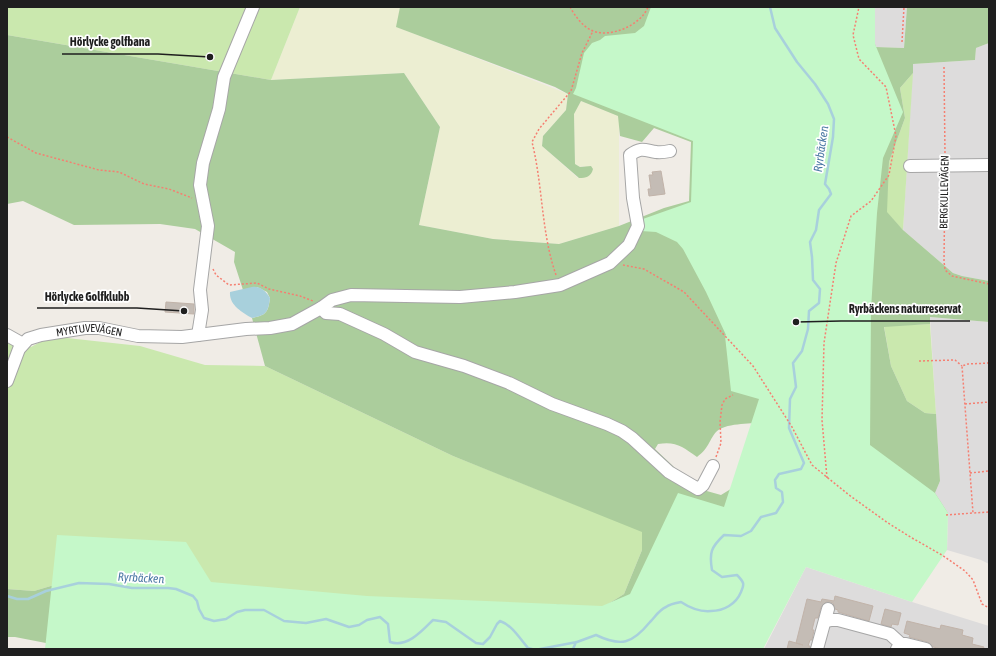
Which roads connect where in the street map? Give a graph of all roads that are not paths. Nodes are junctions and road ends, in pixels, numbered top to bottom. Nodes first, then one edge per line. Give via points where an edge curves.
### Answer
1 (253, 7) edge
2 (670, 151) dead end
3 (989, 165) edge
4 (910, 166) dead end
5 (322, 307) junction
6 (7, 335) edge
7 (198, 335) junction
8 (23, 344) junction
9 (7, 381) edge
10 (713, 466) road end
11 (828, 609) dead end
12 (825, 621) junction
13 (899, 646) edge
14 (817, 649) edge
15 (926, 649) edge

1 - 7 street via 224,77 219,109 203,163 200,185 208,226 200,290 202,310
2 - 5 street, MYRTUVEVÄGEN via 657,153 645,149 630,155 638,226 629,245 610,262 560,285 460,297 351,295 332,300
3 - 4 street
5 - 7 street, MYRTUVEVÄGEN via 292,324
5 - 10 street via 326,313 340,314 384,334 415,352 510,383 552,404 612,426 632,438 669,472 698,489
6 - 8 street
7 - 8 street, MYRTUVEVÄGEN via 138,336 99,328 85,328 41,335
8 - 9 street via 16,355
11 - 12 street
12 - 13 street via 838,620 890,634
12 - 14 street
13 - 15 street via 906,644

